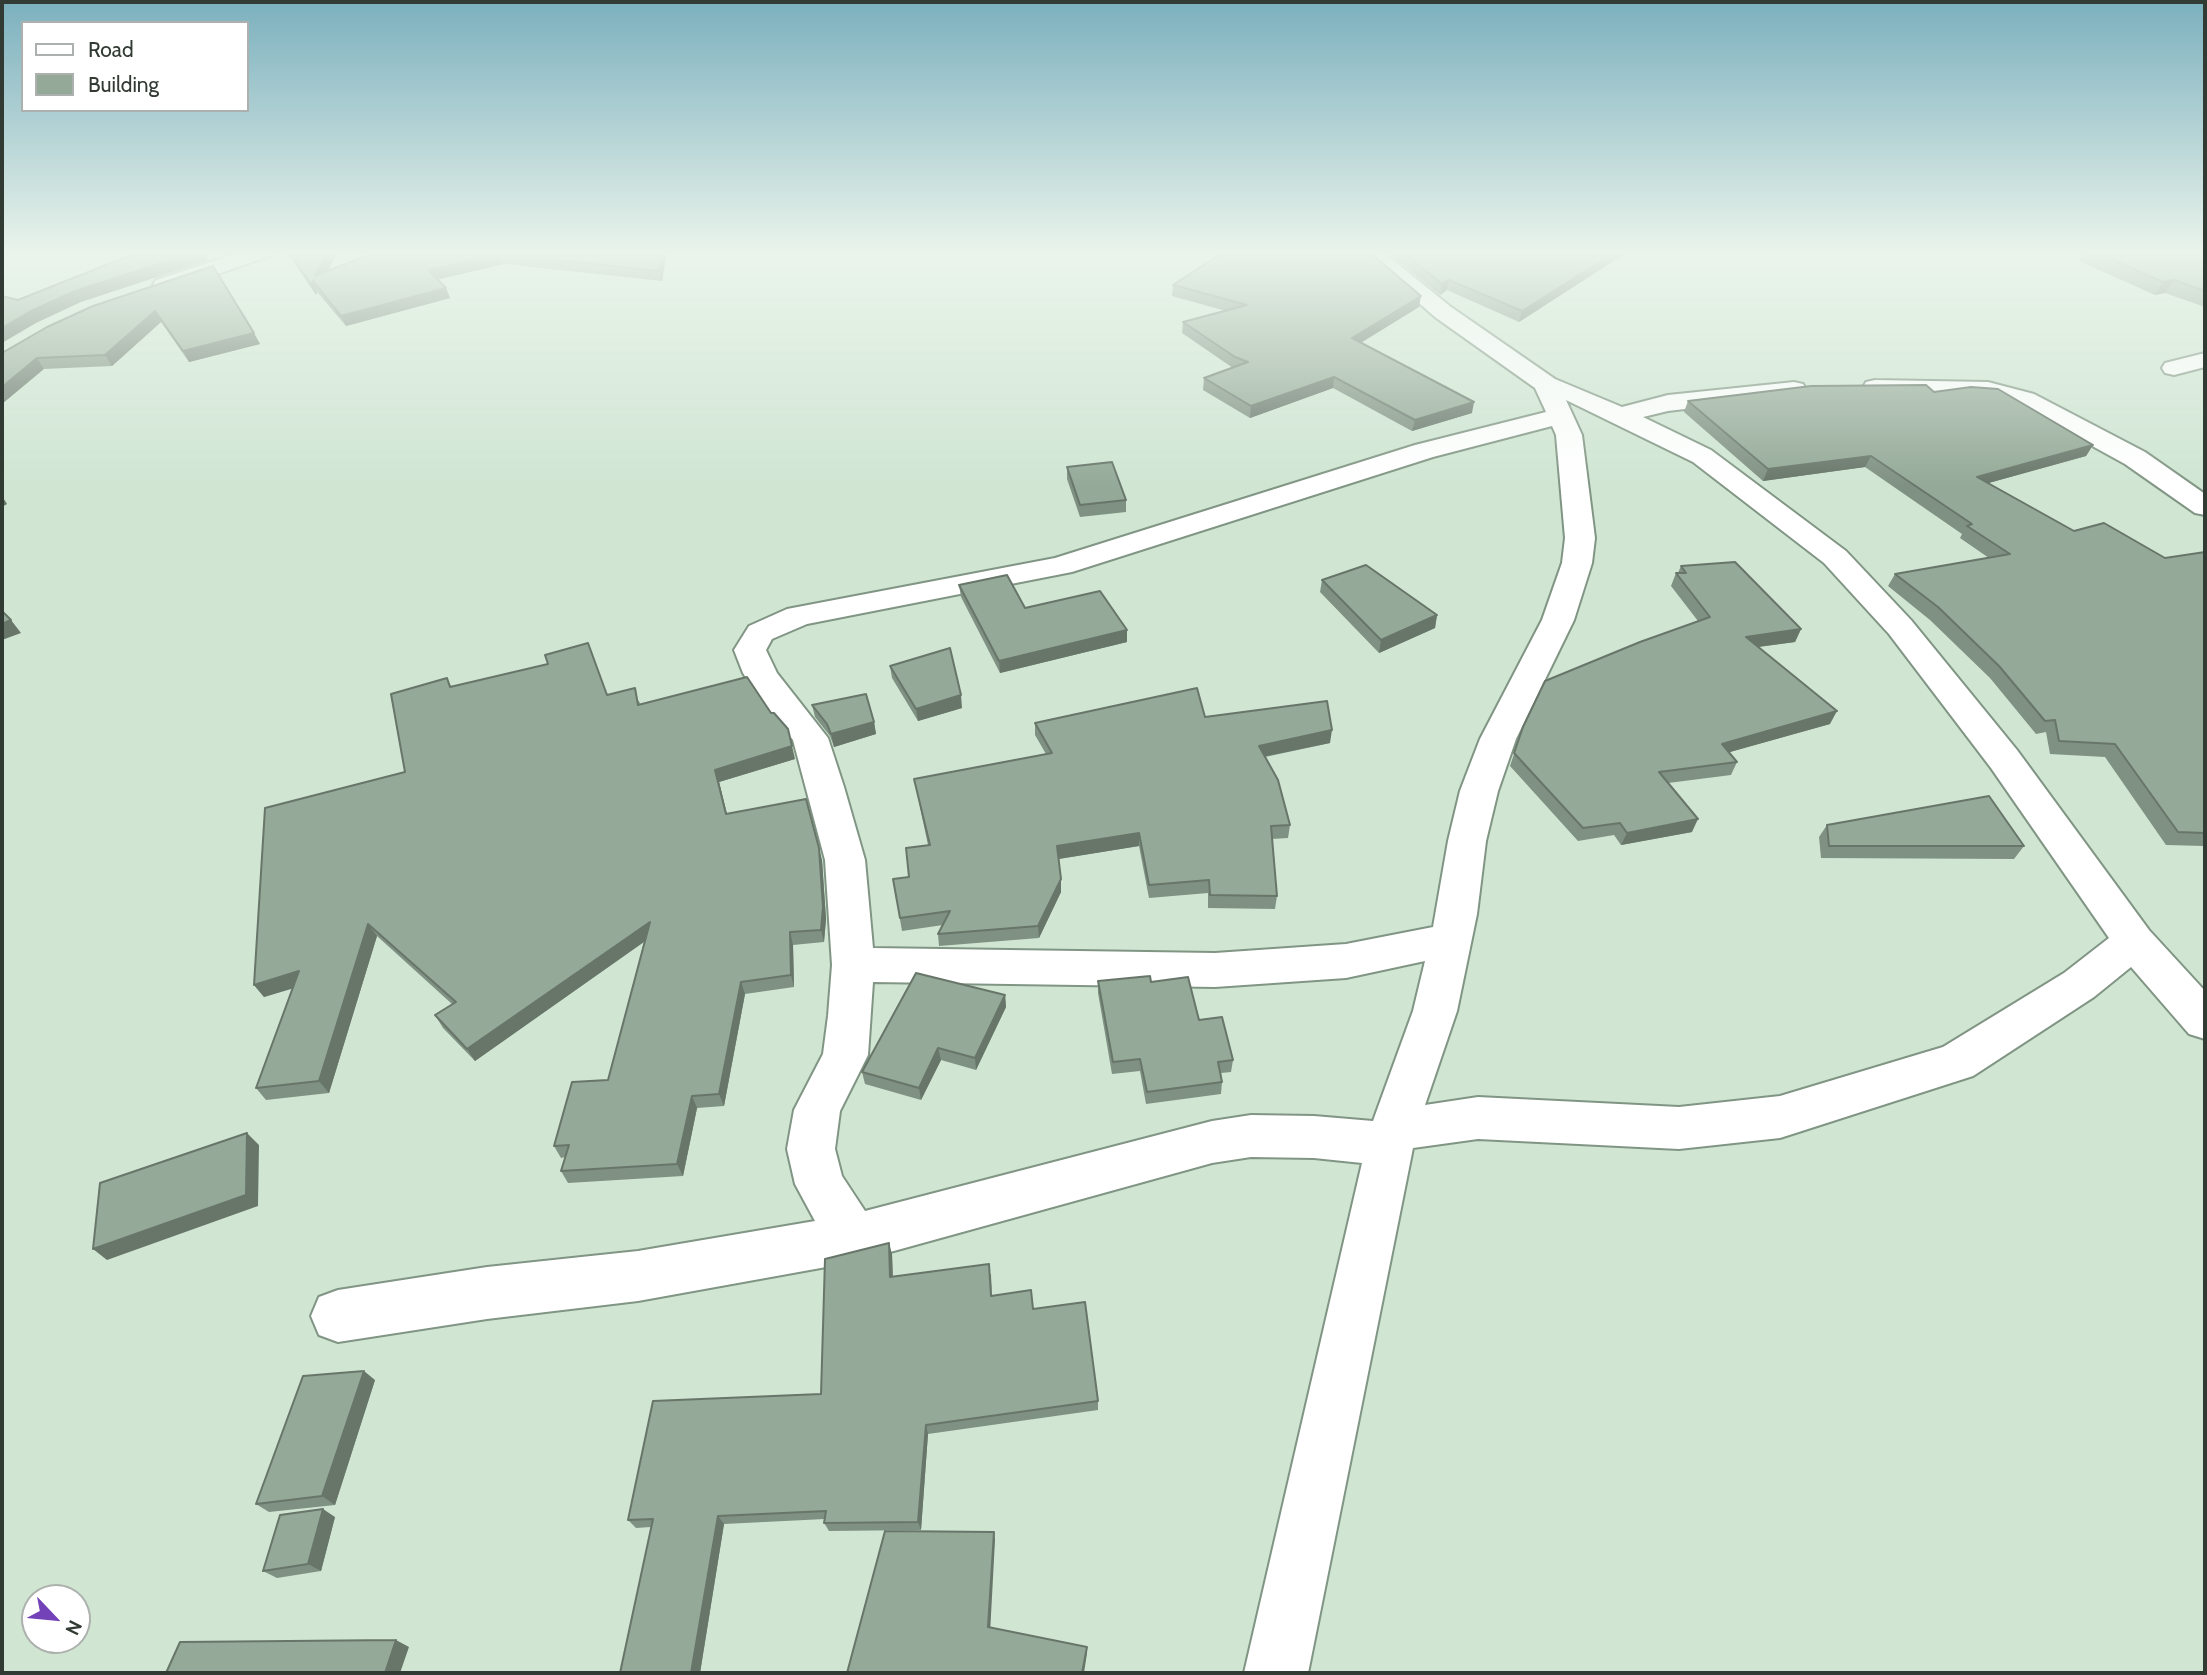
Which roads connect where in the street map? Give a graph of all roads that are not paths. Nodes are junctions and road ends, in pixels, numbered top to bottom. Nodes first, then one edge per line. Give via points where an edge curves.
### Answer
1 (1463, 329) edge
2 (2205, 360) edge
3 (2174, 368) dead end
4 (1818, 387) edge
5 (1856, 387) edge
6 (1553, 400) junction
7 (1620, 415) junction
8 (2205, 507) edge
9 (1451, 940) junction
10 (2134, 941) junction
11 (853, 965) junction
12 (2205, 1021) edge
13 (1391, 1137) junction
14 (854, 1238) junction
15 (338, 1316) dead end
16 (1276, 1673) edge

1 - 6 street
2 - 3 street
4 - 7 street via 1668,402
5 - 8 street via 1988,389 2025,399 2135,458
6 - 7 street via 1586,398
6 - 9 street via 1569,435 1580,538 1577,563 1558,620 1498,739 1479,791
6 - 11 street via 1424,451 1061,566 797,616 760,633 750,650 760,673 810,738 826,787 845,860
7 - 10 street via 1702,456 1835,558 1900,627 1996,749
9 - 11 street via 1346,961 1250,969
9 - 13 street via 1435,1011
10 - 12 street
10 - 13 street via 2079,985 1957,1062 1780,1117 1679,1128 1478,1118
11 - 14 street via 845,1055 817,1110 811,1149 820,1184
13 - 14 street via 1251,1136 1212,1142
13 - 16 street
14 - 15 street via 638,1276

